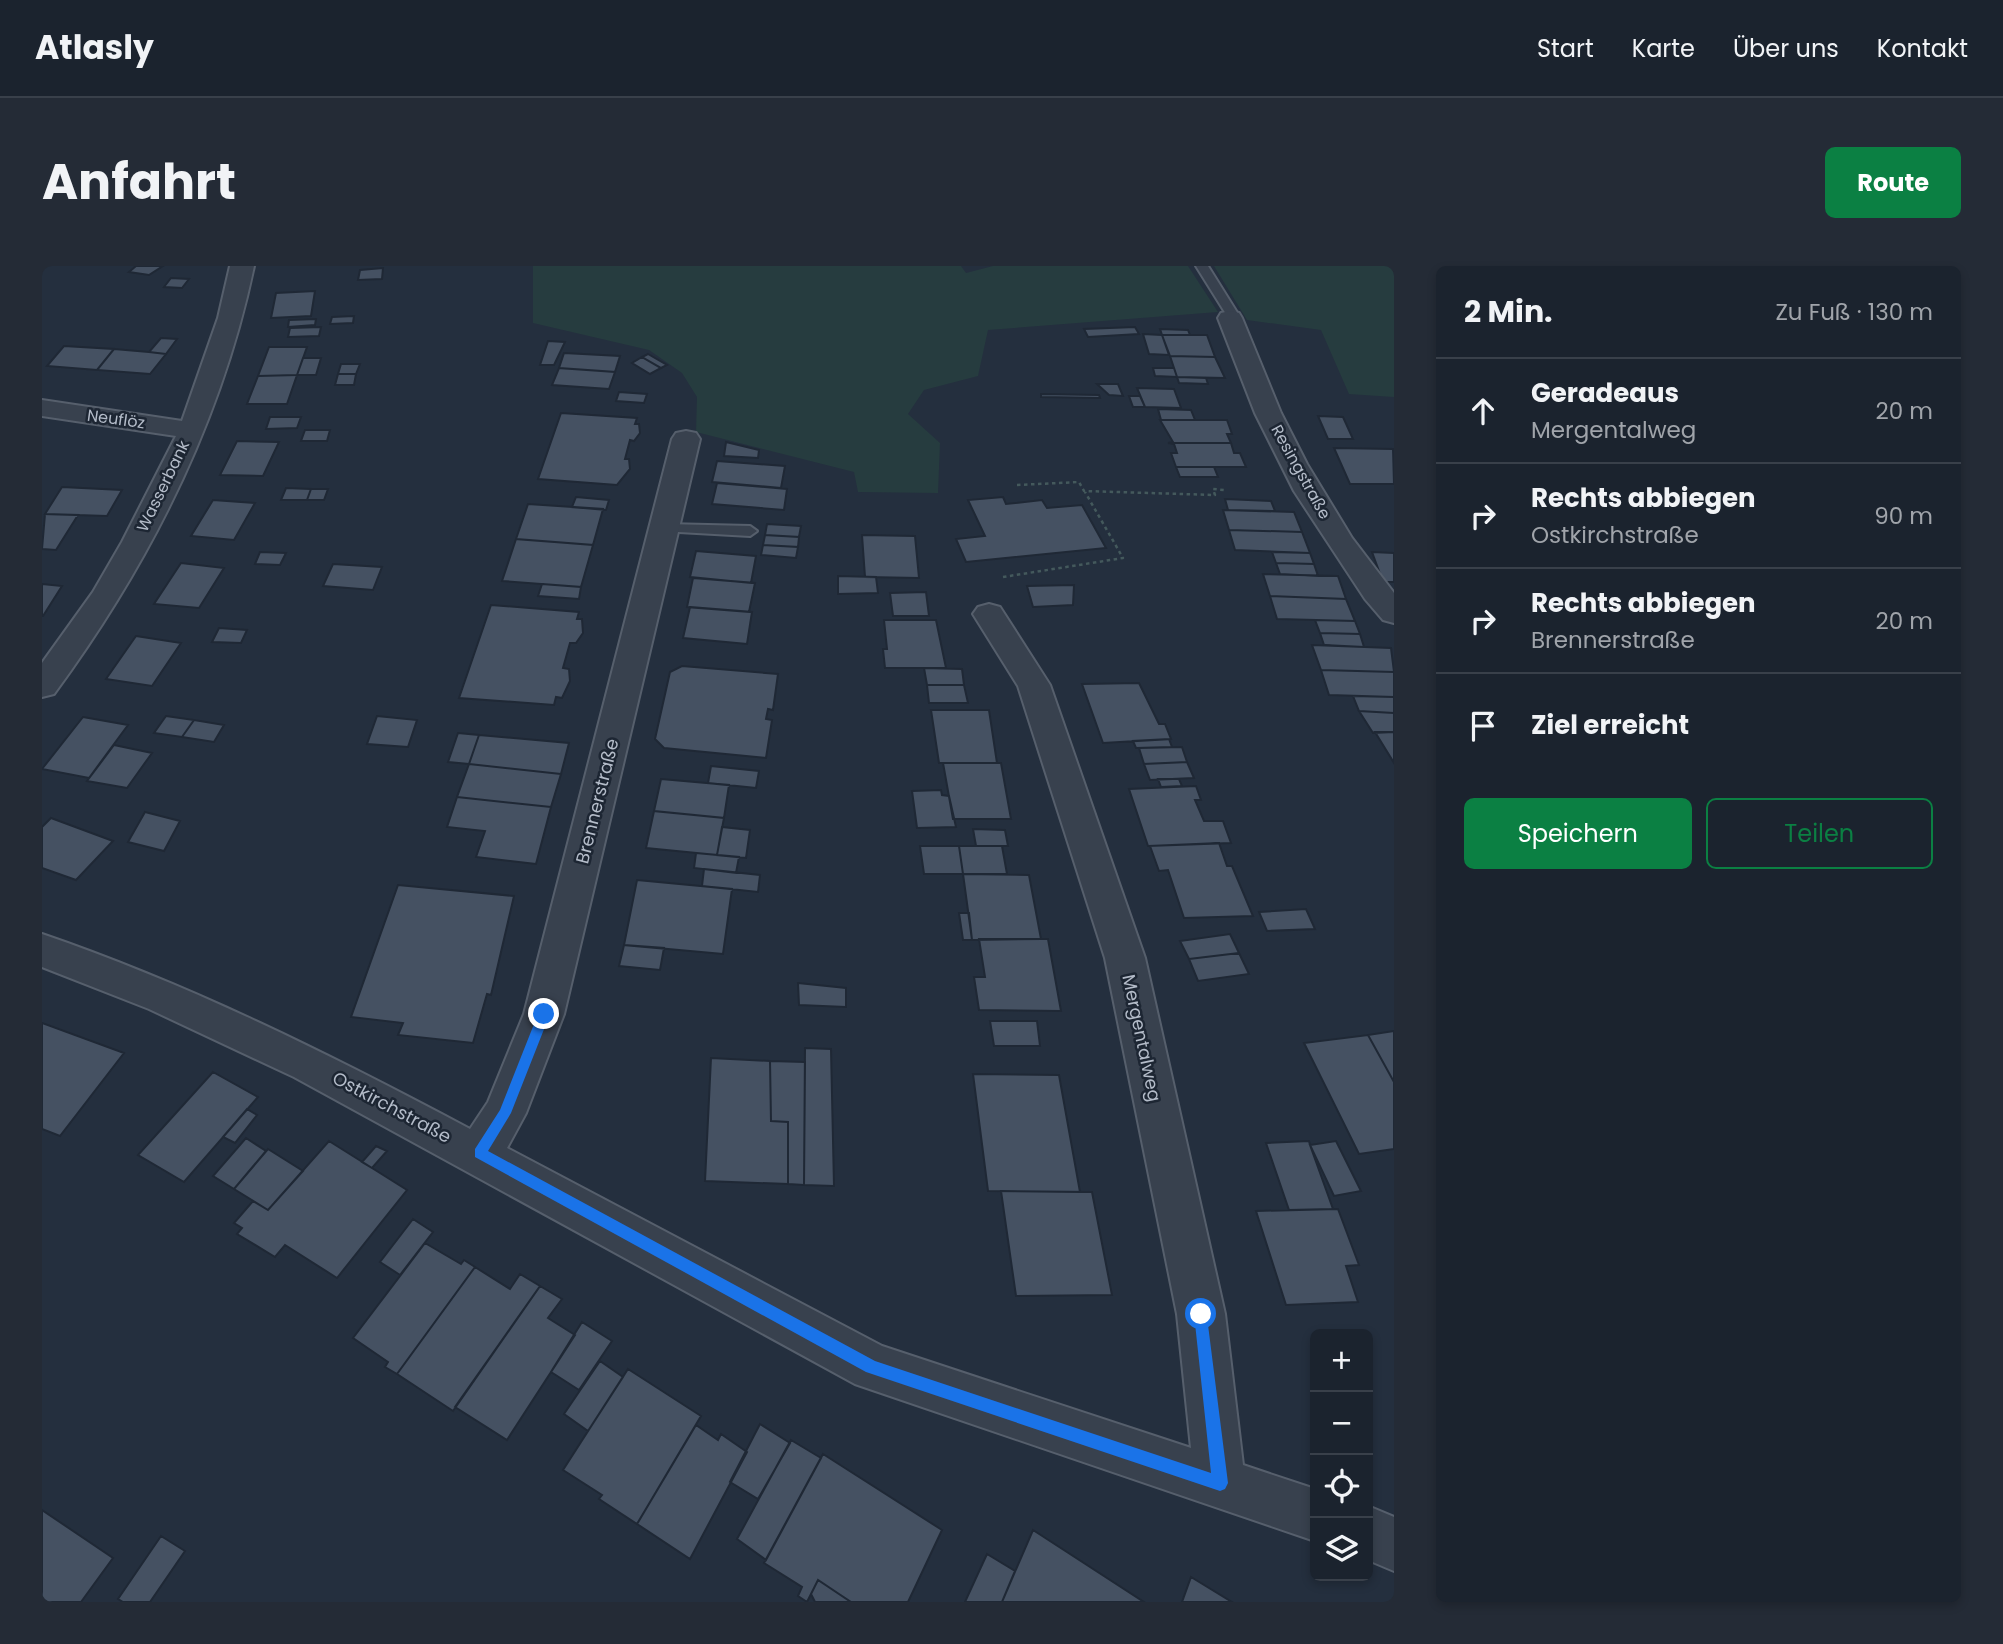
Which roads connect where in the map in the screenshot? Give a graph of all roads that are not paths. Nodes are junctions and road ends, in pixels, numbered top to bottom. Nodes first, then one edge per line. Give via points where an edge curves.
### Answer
1 (242, 266) edge
2 (1202, 266) edge
3 (1230, 318) joint
4 (42, 408) edge
5 (191, 430) junction
6 (686, 439) dead end
7 (666, 528) junction
8 (750, 531) dead end
9 (1394, 613) edge
10 (989, 614) dead end
11 (42, 686) edge
12 (42, 950) edge
13 (479, 1153) junction
14 (1220, 1483) junction
15 (1310, 1513) edge
16 (1373, 1534) edge
17 (1394, 1545) edge

1 - 5 street, Wasserbank via 212,379
2 - 3 lane via 1232,314
3 - 9 street, Resingstraße via 1291,457 1329,522
4 - 5 street, Neuflöz
5 - 11 street, Wasserbank via 164,490 103,599
6 - 7 street, Brennerstraße
7 - 8 lane
7 - 13 street, Brennerstraße via 544,1014 505,1113
10 - 14 street, Mergentalweg via 1034,685 1125,958 1201,1314
12 - 13 street, Ostkirchstraße via 163,997 309,1064
13 - 14 street, Ostkirchstraße via 872,1367
14 - 15 street, Ostkirchstraße
16 - 17 street

